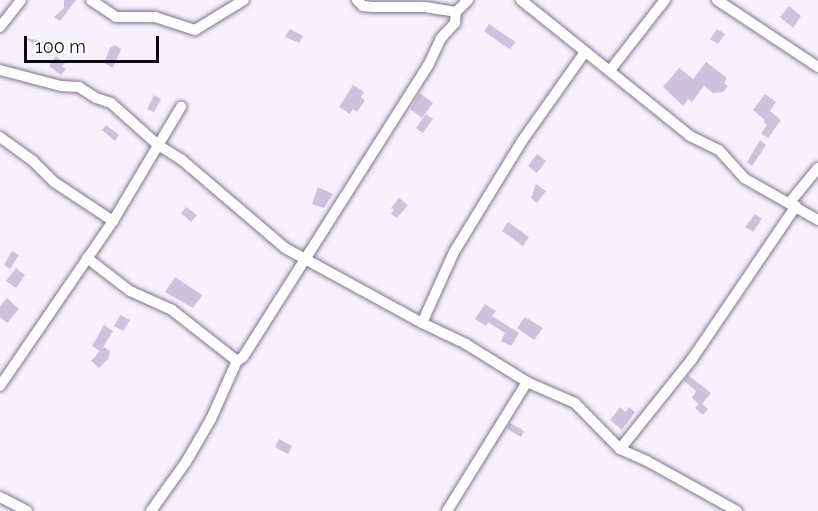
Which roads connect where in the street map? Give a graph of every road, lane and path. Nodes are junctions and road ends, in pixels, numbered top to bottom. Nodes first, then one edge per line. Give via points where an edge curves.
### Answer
1 (21, 0) edge
2 (91, 0) edge
3 (244, 0) edge
4 (357, 0) edge
5 (468, 0) edge
6 (521, 0) edge
7 (665, 0) edge
8 (717, 0) edge
9 (456, 12) junction
10 (0, 27) edge
11 (585, 52) junction
12 (818, 67) edge
13 (0, 69) edge
14 (611, 69) junction
15 (181, 107) dead end
16 (0, 137) edge
17 (158, 146) junction
18 (818, 168) edge
19 (793, 204) junction
20 (818, 220) edge
21 (112, 221) junction
22 (87, 258) junction
23 (305, 258) junction
24 (422, 323) junction
25 (237, 361) junction
26 (527, 382) junction
27 (0, 386) edge
28 (620, 449) junction
29 (0, 497) edge
30 (27, 511) edge
31 (151, 511) edge
32 (447, 511) edge
33 (737, 511) edge

1 - 10 street
2 - 3 street via 116,17 155,17 195,30
4 - 9 street via 363,6
5 - 9 street
6 - 11 street
7 - 14 street
8 - 12 street
9 - 23 street via 455,23 441,38 428,66
11 - 14 street
11 - 24 street via 522,141 454,252
13 - 17 street via 61,86 79,87 111,103
14 - 19 street via 690,136 719,150 744,178
15 - 17 street
16 - 21 street via 54,182
17 - 21 street
17 - 23 street via 182,160 285,248
18 - 19 street
19 - 20 street
19 - 28 street via 692,359
21 - 22 street
22 - 25 street via 130,291 172,310
22 - 27 street
23 - 24 street
23 - 25 street
24 - 26 street via 466,344
25 - 31 street via 211,419
26 - 28 street via 574,403
26 - 32 street
28 - 33 street
29 - 30 street

